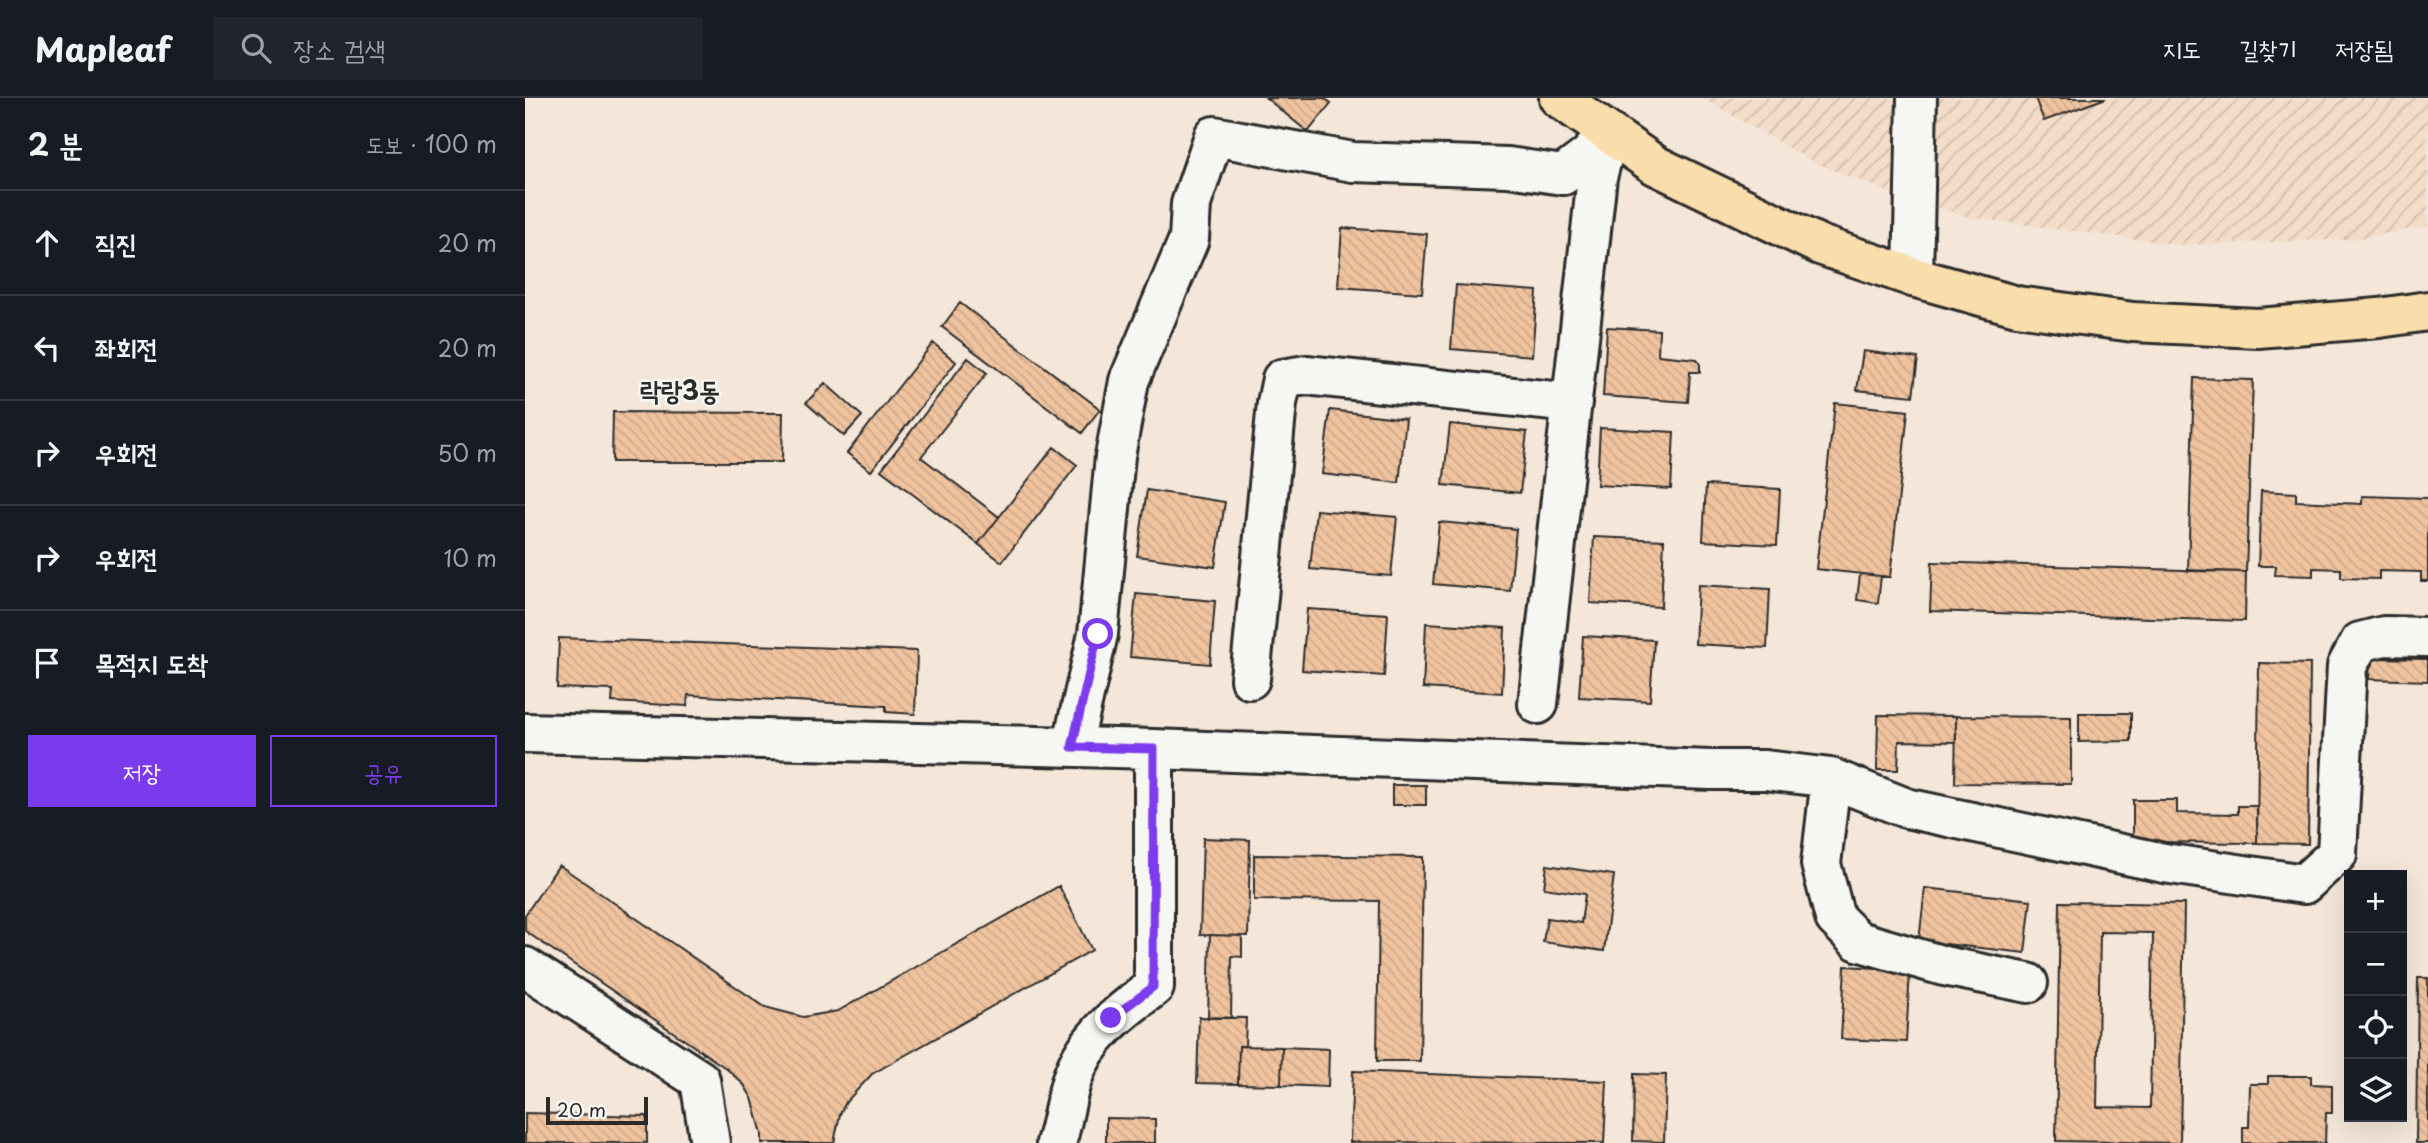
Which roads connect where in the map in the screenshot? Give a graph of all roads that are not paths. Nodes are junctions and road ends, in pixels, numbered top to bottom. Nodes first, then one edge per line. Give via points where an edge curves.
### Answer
1 (1559, 98) edge
2 (1917, 98) edge
3 (1609, 133) junction
4 (1913, 278) junction
5 (2428, 312) edge
6 (1572, 403) junction
7 (2428, 637) edge
8 (1250, 679) dead end
9 (1538, 704) dead end
10 (525, 733) edge
11 (1072, 747) junction
12 (1154, 749) junction
13 (1831, 778) junction
14 (525, 967) edge
15 (2028, 983) dead end
16 (710, 1143) edge
17 (1056, 1143) edge

1 - 3 main road
2 - 4 street
3 - 4 main road via 1655,165 1734,205 1820,245
3 - 6 street via 1597,177
3 - 11 street via 1563,175 1508,167 1353,162 1214,136 1191,204 1189,239 1129,381 1115,456 1098,634
4 - 5 main road via 2017,306 2133,322 2258,328
6 - 8 street via 1306,375 1282,379
6 - 9 street
7 - 13 street via 2384,636 2360,642 2347,666 2337,853 2304,884 2164,863 1906,808
10 - 11 street
11 - 12 street
12 - 13 street via 1765,770
12 - 17 street via 1153,987 1111,1018 1088,1047 1072,1079
13 - 15 street via 1821,864 1835,918 1858,941 1944,966
14 - 16 street via 700,1080

